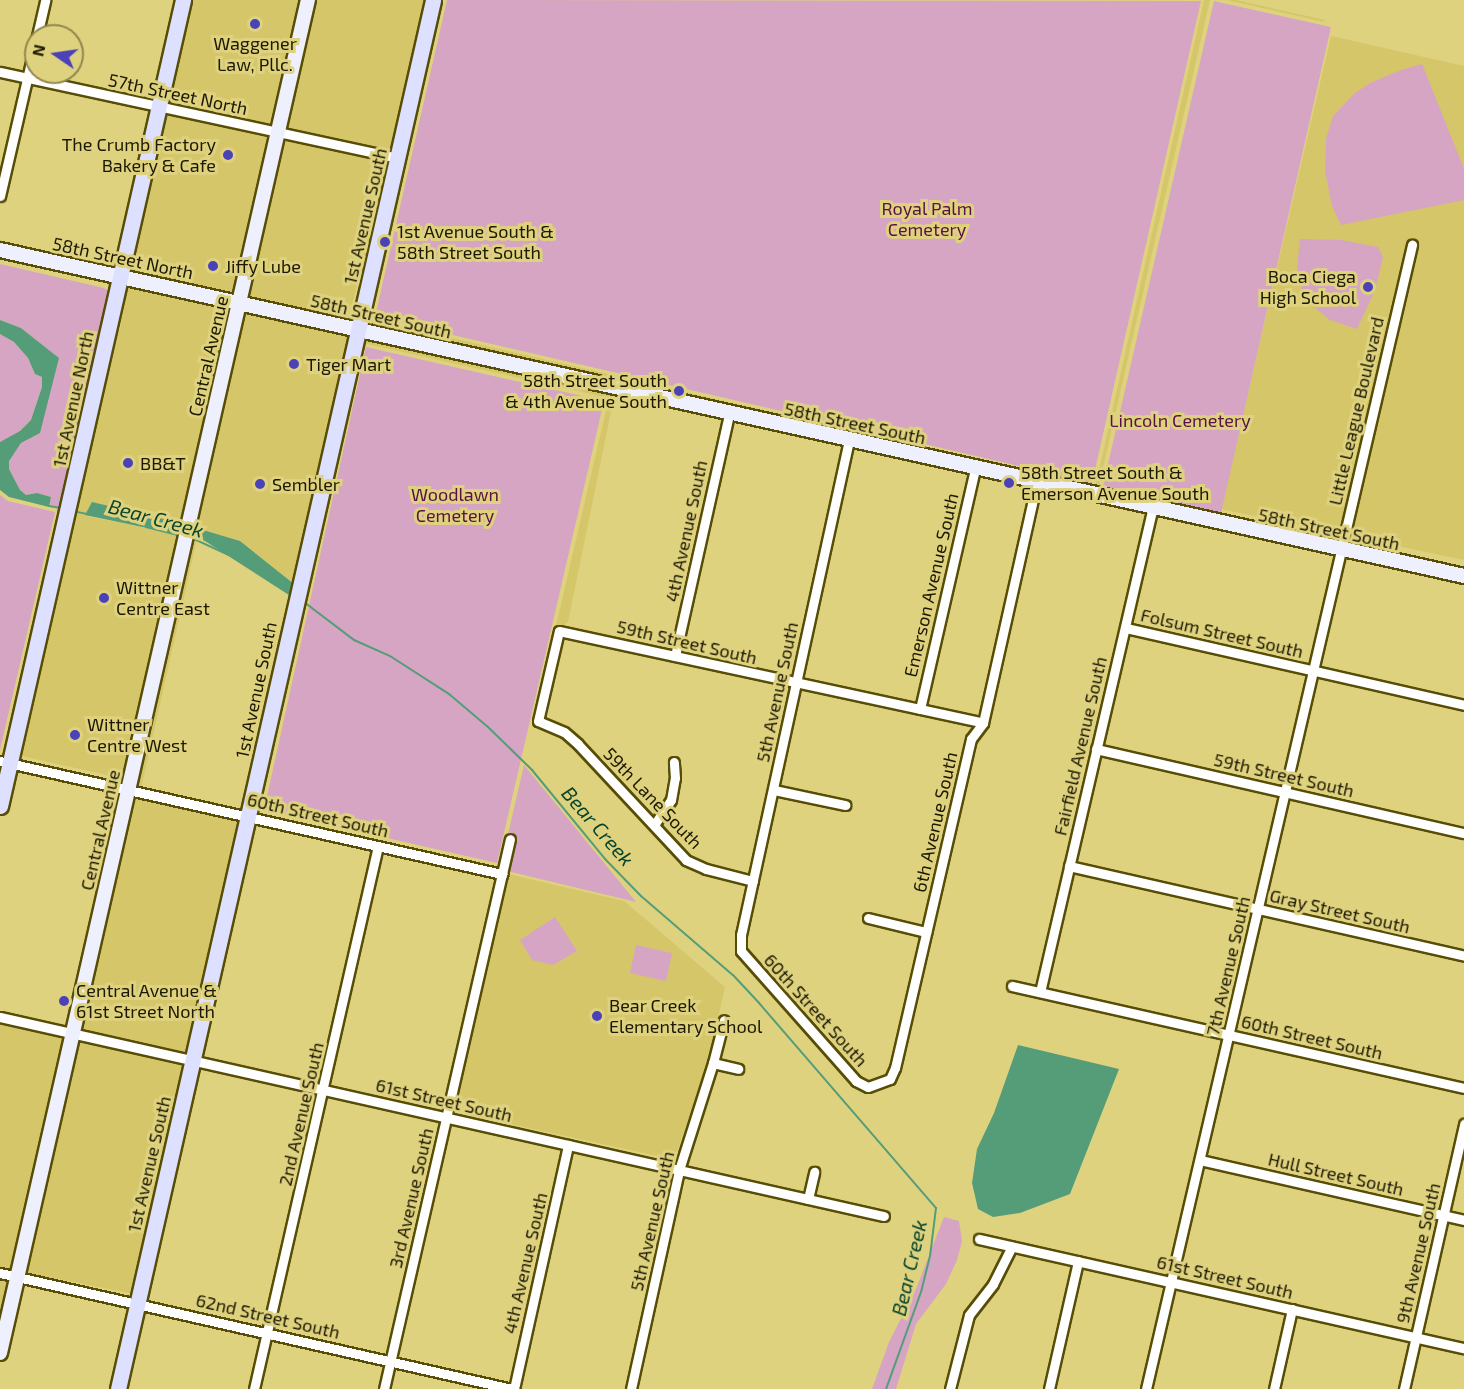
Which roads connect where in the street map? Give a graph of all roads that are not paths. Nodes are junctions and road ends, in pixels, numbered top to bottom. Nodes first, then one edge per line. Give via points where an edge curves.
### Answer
1 (45, 0) edge
2 (183, 0) edge
3 (308, 0) edge
4 (433, 0) edge
5 (39, 24) edge
6 (0, 72) edge
7 (24, 77) edge
8 (26, 84) edge
9 (55, 84) edge
10 (159, 106) junction
11 (278, 132) junction
12 (398, 158) junction
13 (0, 196) edge
14 (1412, 245) dead end
15 (0, 250) edge
16 (119, 276) junction
17 (239, 302) junction
18 (358, 330) junction
19 (729, 414) junction
20 (849, 440) junction
21 (975, 468) junction
22 (1037, 482) junction
23 (1153, 508) junction
24 (1341, 550) junction
25 (1464, 576) edge
26 (1126, 628) junction
27 (675, 656) junction
28 (1312, 670) junction
29 (795, 684) junction
30 (1464, 705) edge
31 (920, 709) junction
32 (538, 721) joint
33 (983, 723) junction
34 (1096, 748) junction
35 (674, 762) dead end
36 (5, 763) edge
37 (128, 790) junction
38 (774, 790) junction
39 (1284, 792) junction
40 (845, 805) dead end
41 (0, 806) edge
42 (248, 816) junction
43 (654, 825) junction
44 (1464, 832) edge
45 (510, 839) dead end
46 (378, 846) junction
47 (1069, 866) junction
48 (502, 874) junction
49 (753, 881) junction
50 (1258, 909) junction
51 (868, 918) dead end
52 (926, 932) junction
53 (741, 951) joint
54 (1464, 956) edge
55 (1012, 986) dead end
56 (1040, 992) junction
57 (0, 1017) edge
58 (724, 1020) dead end
59 (72, 1033) junction
60 (1229, 1035) junction
61 (193, 1059) junction
62 (713, 1063) junction
63 (738, 1069) dead end
64 (868, 1087) joint
65 (1464, 1088) edge
66 (323, 1090) junction
67 (446, 1118) junction
68 (1464, 1124) edge
69 (568, 1145) junction
70 (1200, 1160) junction
71 (679, 1170) junction
72 (814, 1172) dead end
73 (808, 1199) junction
74 (1444, 1215) junction
75 (884, 1216) dead end
76 (1464, 1220) edge
77 (979, 1239) dead end
78 (1012, 1246) junction
79 (1078, 1261) junction
80 (0, 1273) edge
81 (17, 1276) junction
82 (1171, 1281) junction
83 (137, 1303) junction
84 (1292, 1309) junction
85 (267, 1333) junction
86 (1416, 1338) junction
87 (1464, 1348) edge
88 (0, 1353) edge
89 (391, 1361) junction
90 (118, 1389) edge
91 (254, 1389) edge
92 (384, 1389) edge
93 (513, 1389) edge
94 (631, 1389) edge
95 (950, 1389) edge
96 (1049, 1389) edge
97 (1146, 1389) edge
98 (1274, 1389) edge
99 (1404, 1389) edge

1 - 5 street
2 - 10 main road, 1st Avenue North
3 - 11 street, Central Avenue
4 - 12 main road, 1st Avenue South
6 - 7 street, 57th Street North
8 - 13 street
9 - 10 street, 57th Street North
10 - 11 street, 57th Street North
10 - 16 main road, 1st Avenue North
11 - 12 street, 57th Street North
11 - 17 street, Central Avenue
12 - 18 main road, 1st Avenue South
14 - 24 street, Little League Boulevard
15 - 16 street, 58th Street North
16 - 17 street, 58th Street North
16 - 36 main road, 1st Avenue North via 71,497
17 - 18 street, 58th Street South
17 - 37 street, Central Avenue
18 - 19 street, 58th Street South
18 - 42 main road, 1st Avenue South
19 - 20 street, 58th Street South
19 - 27 street, 4th Avenue South
20 - 21 street, 58th Street South
20 - 29 street, 5th Avenue South
21 - 22 street, 58th Street South
21 - 31 street, Emerson Avenue South
22 - 23 street, 58th Street South
22 - 33 street, 6th Avenue South
23 - 24 street, 58th Street South
23 - 26 street, Fairfield Avenue South
24 - 25 street, 58th Street South
24 - 28 street, 7th Avenue South
26 - 28 street, Folsum Street South
26 - 34 street, Fairfield Avenue South
27 - 29 street, 59th Street South
27 - 32 street, 59th Street South via 559,631
28 - 30 street, Folsum Street South
28 - 39 street, 7th Avenue South
29 - 31 street, 59th Street South
29 - 38 street, 5th Avenue South
31 - 33 street, 59th Street South
32 - 43 street, 59th Lane South via 564,732 578,744
33 - 52 street, 6th Avenue South via 971,739
34 - 39 street, 59th Street South
34 - 47 street, Fairfield Avenue South
35 - 43 street via 671,800
36 - 37 street, 60th Street South
36 - 41 main road, 1st Avenue North
37 - 42 street, 60th Street South
37 - 59 street, Central Avenue
38 - 40 street
38 - 49 street, 5th Avenue South
39 - 44 street, 59th Street South
39 - 50 street, 7th Avenue South
42 - 46 street, 60th Street South
42 - 61 main road, 1st Avenue South
43 - 49 street, 59th Lane South via 686,860
45 - 48 street, 3rd Avenue South
46 - 48 street, 60th Street South
46 - 66 street, 2nd Avenue South
47 - 50 street, Gray Street South
47 - 56 street, Fairfield Avenue South
48 - 67 street, 3rd Avenue South
49 - 53 street, 5th Avenue South
50 - 54 street, Gray Street South
50 - 60 street, 7th Avenue South
51 - 52 street
52 - 64 street, 6th Avenue South via 895,1068 890,1079
53 - 64 street, 60th Street South via 856,1081
55 - 56 street, 60th Street South
56 - 60 street, 60th Street South
57 - 59 street, 61st Street South
58 - 62 street, 5th Avenue South
59 - 61 street, 61st Street South
59 - 81 street, Central Avenue
60 - 65 street, 60th Street South
60 - 70 street, 7th Avenue South
61 - 66 street, 61st Street South
61 - 83 main road, 1st Avenue South
62 - 63 street
62 - 71 street, 5th Avenue South
66 - 67 street, 61st Street South
66 - 85 street, 2nd Avenue South
67 - 69 street, 61st Street South
67 - 89 street, 3rd Avenue South
68 - 74 street, 9th Avenue South
69 - 71 street, 61st Street South
69 - 93 street, 4th Avenue South
70 - 74 street, Hull Street South
70 - 82 street, 7th Avenue South
71 - 73 street, 61st Street South
71 - 94 street, 5th Avenue South
72 - 73 street
73 - 75 street, 61st Street South
74 - 76 street, Hull Street South
74 - 86 street, 9th Avenue South
77 - 78 street, 61st Street South
78 - 79 street, 61st Street South
78 - 95 street via 993,1284 969,1315
79 - 82 street, 61st Street South
79 - 96 street
80 - 81 street, 62nd Street South
81 - 83 street, 62nd Street South
81 - 88 street, Central Avenue
82 - 84 street, 61st Street South
82 - 97 street, 7th Avenue South
83 - 85 street, 62nd Street South
83 - 90 main road, 1st Avenue South
84 - 86 street, 61st Street South
84 - 98 street
85 - 89 street, 62nd Street South
85 - 91 street, 2nd Avenue South
86 - 87 street, 61st Street South
86 - 99 street, 9th Avenue South
89 - 92 street, 3rd Avenue South
89 - 93 street, 62nd Street South

